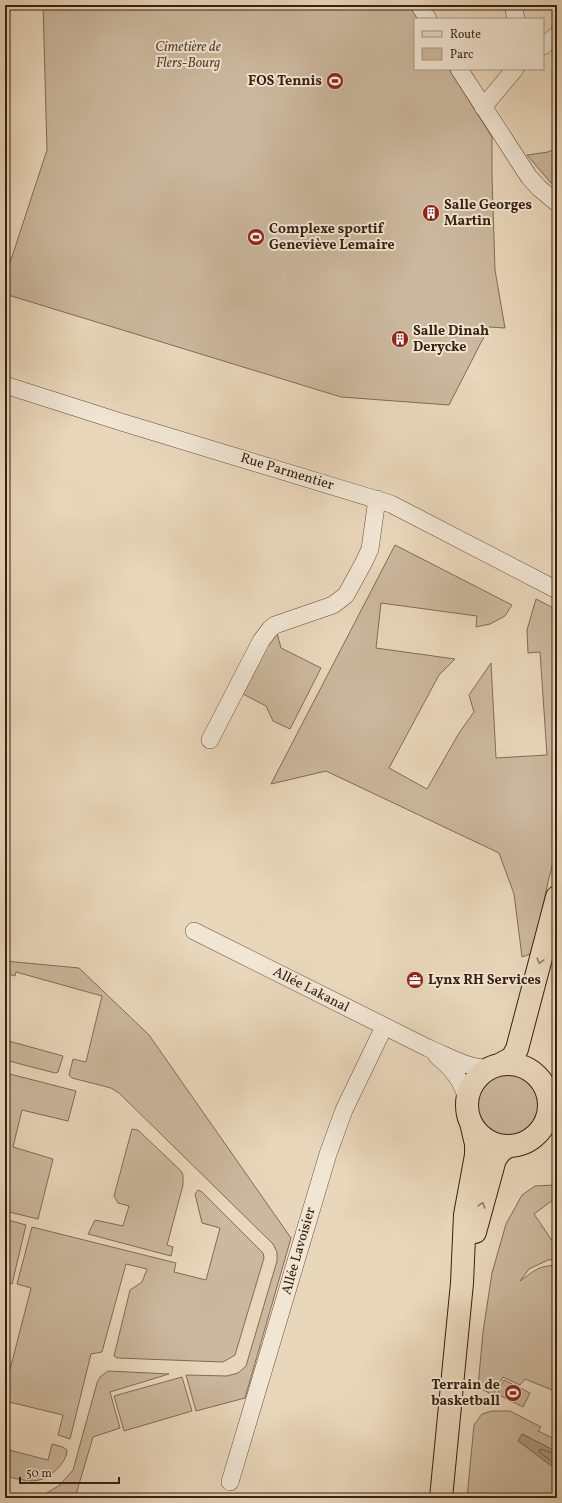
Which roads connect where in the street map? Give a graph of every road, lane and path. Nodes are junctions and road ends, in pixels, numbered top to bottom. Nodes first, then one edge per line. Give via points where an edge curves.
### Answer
1 (419, 5) edge
2 (513, 5) edge
3 (427, 18) edge
4 (516, 18) edge
5 (557, 35) edge
6 (544, 45) edge
7 (460, 70) edge
8 (514, 70) edge
9 (483, 107) junction
10 (557, 203) edge
11 (5, 385) edge
12 (377, 500) junction
13 (557, 590) edge
14 (210, 740) dead end
15 (557, 896) edge
16 (194, 931) dead end
17 (557, 955) edge
18 (384, 1027) junction
19 (428, 1048) junction
20 (495, 1066) junction
21 (545, 1082) edge
22 (467, 1101) junction
23 (551, 1114) edge
24 (472, 1127) junction
25 (509, 1146) junction
26 (462, 1283) junction
27 (230, 1482) dead end
28 (441, 1498) edge

1 - 3 street
2 - 4 street
5 - 6 street
7 - 9 street
8 - 9 street
9 - 10 street via 529,177
11 - 12 street, Rue Parmentier
12 - 13 street, Rue Parmentier via 404,510
12 - 14 street via 370,549 349,590 334,605 282,622 270,629 261,641
15 -> 20 main road via 517,1049 512,1058
16 - 18 street, Allée Lakanal
17 - 21 main road via 531,1054 532,1067
18 - 19 street, Allée Lakanal
18 - 27 street, Allée Lavoisier via 344,1110 328,1154
19 - 20 street, Allée Lakanal via 466,1064 481,1068
19 - 22 street, Allée Lakanal via 457,1076
20 - 21 main road via 519,1065
20 - 22 main road via 474,1081
21 - 23 main road via 548,1111
22 - 24 main road via 468,1117
23 - 25 main road via 534,1137 525,1143
24 - 25 main road via 488,1142
24 - 26 main road via 476,1155 465,1215
26 -> 25 main road via 495,1159
26 - 28 main road

